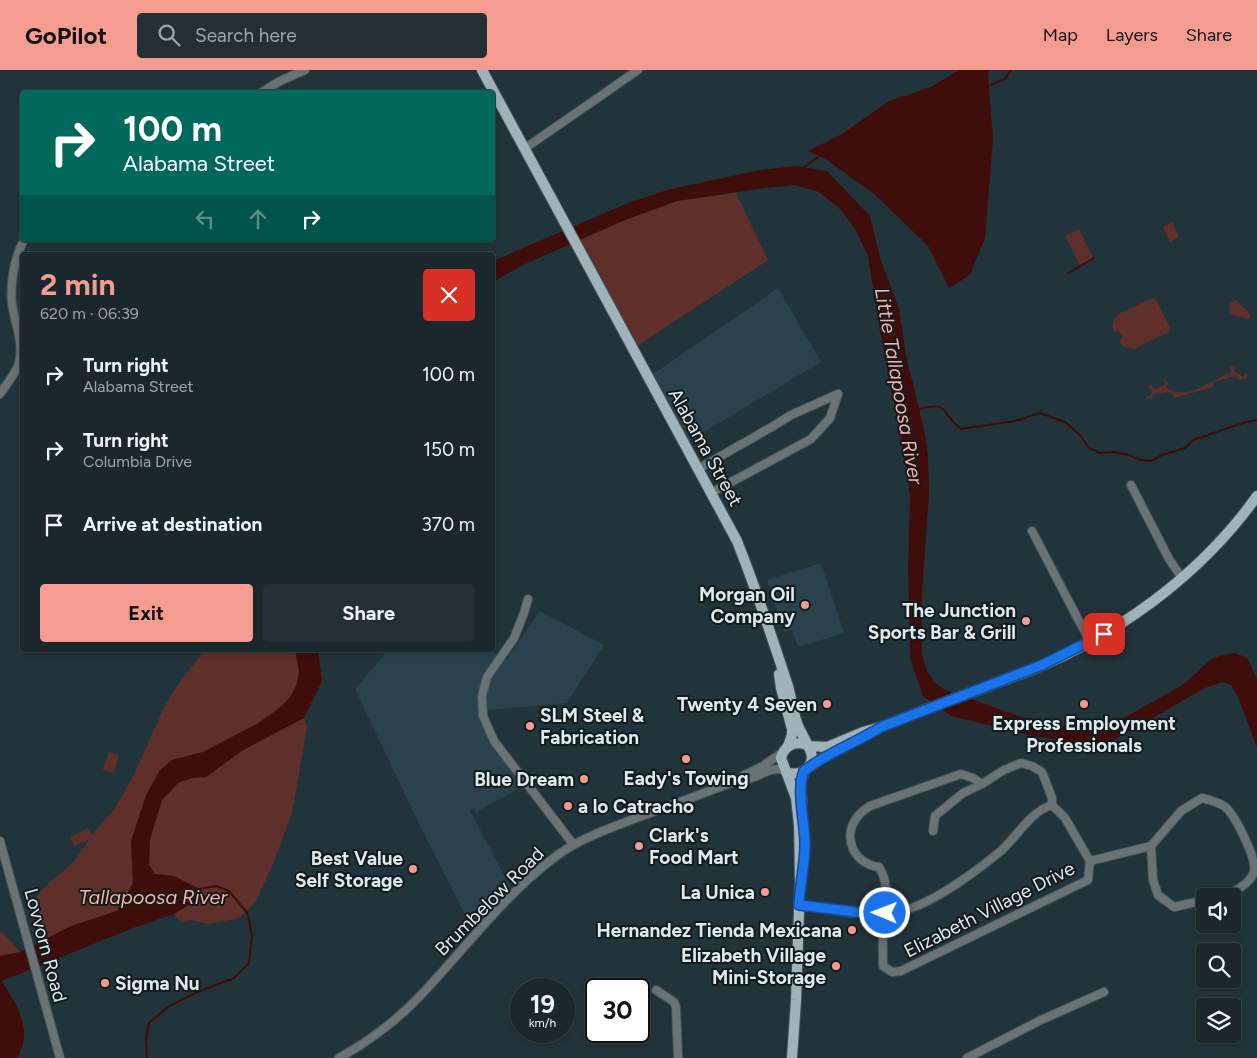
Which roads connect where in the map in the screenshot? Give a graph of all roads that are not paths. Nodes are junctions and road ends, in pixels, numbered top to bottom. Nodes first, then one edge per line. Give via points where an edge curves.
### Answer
1 (305, 70) edge
2 (482, 70) edge
3 (638, 70) edge
4 (265, 90) edge
5 (493, 90) edge
6 (495, 94) edge
7 (524, 149) junction
8 (23, 242) edge
9 (20, 341) edge
10 (20, 341) edge
11 (0, 394) edge
12 (698, 469) junction
13 (1131, 485) dead end
14 (711, 493) junction
15 (1256, 500) edge
16 (1032, 531) dead end
17 (1182, 578) junction
18 (528, 599) dead end
19 (1090, 642) junction
20 (778, 661) junction
21 (881, 727) junction
22 (808, 745) junction
23 (786, 749) junction
24 (806, 769) junction
25 (785, 771) junction
26 (738, 780) junction
27 (982, 784) junction
28 (1052, 805) junction
29 (933, 831) dead end
30 (0, 841) edge
31 (573, 844) junction
32 (1151, 846) junction
33 (1090, 861) junction
34 (800, 880) junction
35 (1238, 888) edge
36 (1196, 902) edge
37 (799, 905) junction
38 (885, 913) junction
39 (656, 990) dead end
40 (1104, 992) dead end
41 (60, 1058) edge
42 (339, 1058) edge
43 (678, 1058) edge
44 (792, 1058) edge
45 (967, 1058) edge

1 - 4 street
2 - 5 main road, Alabama Street
3 - 7 street
6 - 7 main road, Alabama Street
7 - 12 main road, Alabama Street
8 - 10 street via 14,270 12,303
9 - 11 street via 18,368
12 - 14 main road, Alabama Street
12 - 14 street via 791,414 838,394 830,418 812,439
13 - 17 street
14 - 20 main road, Alabama Street via 737,541 754,583
15 - 17 main road via 1215,547
16 - 19 street
17 - 19 main road via 1155,600
18 - 31 street via 514,638 487,677 482,696 483,716 494,741
19 - 21 main road via 1049,662
20 - 22 main road, Alabama Street via 797,724
20 - 23 main road, Alabama Street via 781,688 792,729
21 - 22 main road via 826,747
21 - 24 main road
22 - 23 main road via 798,742
22 - 24 main road via 812,755
23 - 25 main road via 781,758
23 - 26 street, Brumbelow Road
24 - 25 main road via 796,774
24 - 34 main road via 800,787 805,862
25 - 26 street, Brumbelow Road via 773,769 752,779
25 - 34 main road via 792,783 798,809
26 - 31 street, Brumbelow Road
27 - 28 street via 1021,763 1032,766 1042,772
27 - 29 street via 963,793 935,816
27 - 38 street via 961,774 870,806 858,815 850,840 858,858 879,867 884,874 887,890
28 - 33 street, Elizabeth Village Drive via 1065,818
28 - 38 street, Elizabeth Village Drive via 1042,808 1002,849 937,895 905,910
30 - 41 street, Lovvorn Road
31 - 42 street, Brumbelow Road via 506,902 408,1007
32 - 33 street
32 - 35 street via 1181,812 1202,798 1211,800 1225,807 1252,851 1255,871 1250,880
32 - 36 street via 1158,895 1174,907
33 - 38 street, Elizabeth Village Drive via 1088,880 901,971 892,972 883,966
34 - 37 main road
37 - 38 street, Elizabeth Village Drive
37 - 44 main road
39 - 43 street via 674,1002 676,1007
40 - 45 street

